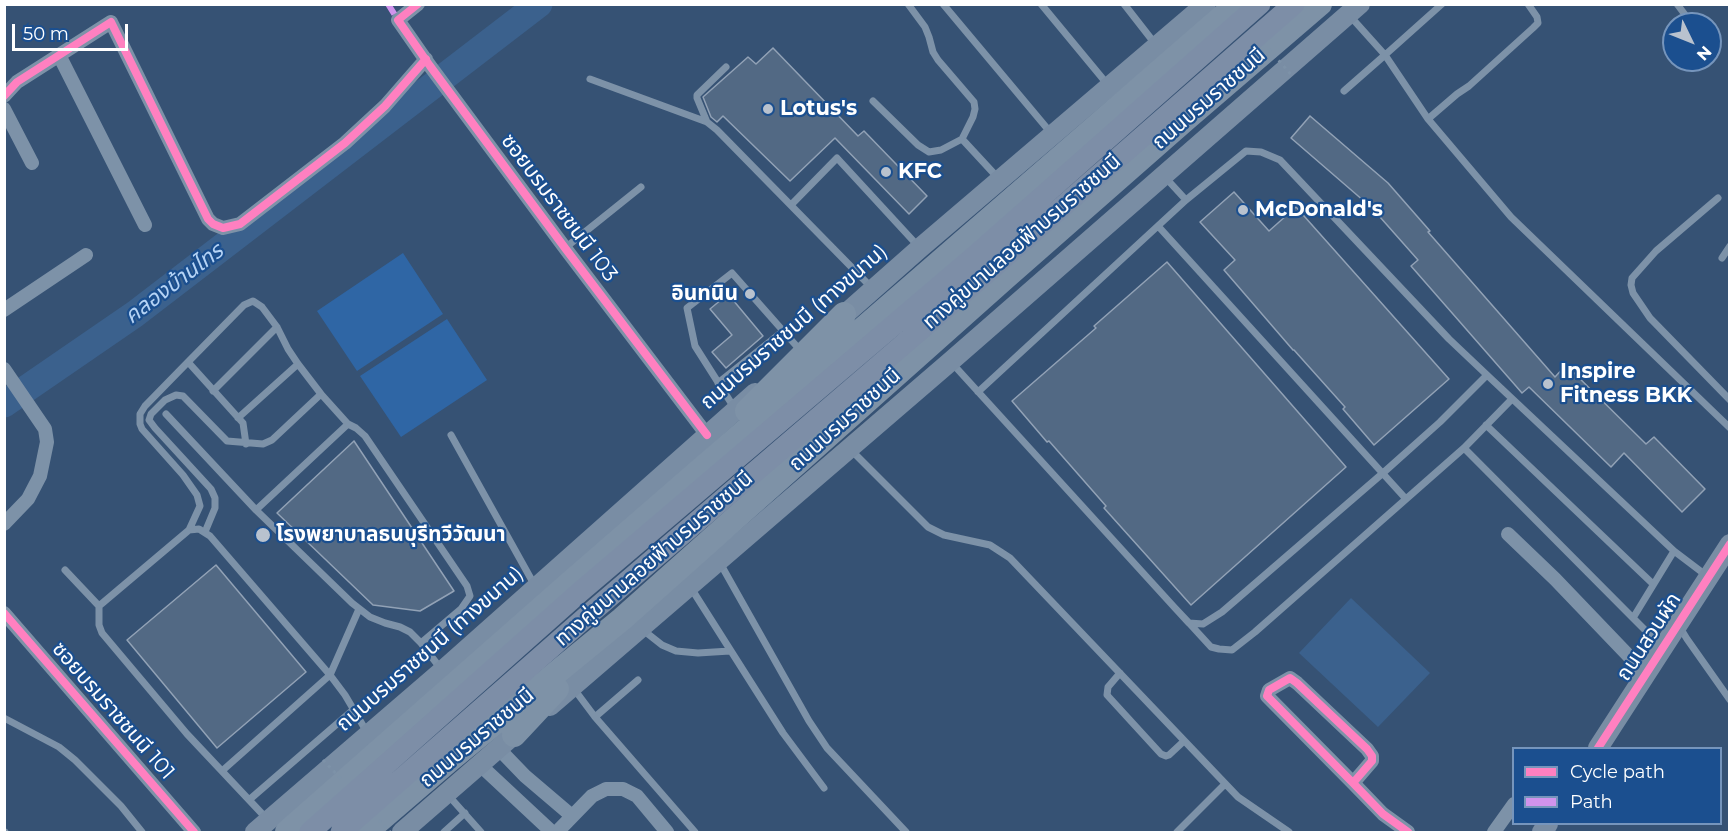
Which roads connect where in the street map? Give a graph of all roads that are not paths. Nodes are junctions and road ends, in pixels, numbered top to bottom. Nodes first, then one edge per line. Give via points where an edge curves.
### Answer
1 (418, 4) edge
2 (908, 4) edge
3 (943, 4) edge
4 (1041, 4) edge
5 (1124, 4) edge
6 (1206, 4) edge
7 (1238, 4) edge
8 (1260, 4) edge
9 (1294, 4) edge
10 (1320, 4) edge
11 (1442, 4) edge
12 (1528, 4) edge
13 (1354, 10) edge
14 (1158, 46) junction
15 (1385, 55) junction
16 (59, 56) junction
17 (428, 62) junction
18 (726, 67) dead end
19 (590, 79) dead end
20 (1109, 87) junction
21 (1344, 91) dead end
22 (4, 96) edge
23 (873, 101) dead end
24 (4, 109) edge
25 (1428, 119) junction
26 (707, 122) junction
27 (1053, 135) junction
28 (962, 139) junction
29 (32, 163) dead end
30 (1164, 176) junction
31 (1000, 180) junction
32 (640, 187) dead end
33 (1718, 198) dead end
34 (1186, 200) junction
35 (790, 206) junction
36 (145, 225) dead end
37 (1158, 226) junction
38 (1730, 246) edge
39 (565, 248) junction
40 (920, 248) junction
41 (86, 255) dead end
42 (1722, 258) dead end
43 (872, 289) junction
44 (4, 310) edge
45 (844, 315) junction
46 (277, 327) junction
47 (782, 332) junction
48 (802, 352) junction
49 (951, 361) junction
50 (188, 362) junction
51 (298, 364) junction
52 (4, 369) edge
53 (1486, 375) junction
54 (718, 383) junction
55 (213, 391) junction
56 (978, 392) junction
57 (321, 394) junction
58 (1512, 399) junction
59 (1730, 400) edge
60 (735, 410) junction
61 (166, 414) dead end
62 (238, 418) junction
63 (348, 424) junction
64 (1486, 425) junction
65 (1730, 428) edge
66 (452, 435) dead end
67 (707, 435) junction
68 (246, 444) junction
69 (850, 448) junction
70 (1464, 448) junction
71 (1383, 473) junction
72 (1406, 499) junction
73 (256, 510) junction
74 (4, 524) edge
75 (189, 530) junction
76 (205, 532) junction
77 (1508, 534) dead end
78 (1730, 544) edge
79 (1674, 551) junction
80 (719, 560) junction
81 (65, 570) dead end
82 (1708, 577) junction
83 (571, 582) junction
84 (689, 585) junction
85 (1653, 585) junction
86 (536, 588) junction
87 (99, 606) junction
88 (359, 609) junction
89 (4, 613) edge
90 (1633, 618) junction
91 (1189, 622) junction
92 (631, 623) junction
93 (1678, 624) junction
94 (422, 643) junction
95 (1663, 648) junction
96 (730, 651) junction
97 (442, 671) junction
98 (1120, 673) junction
99 (1646, 674) junction
100 (330, 675) junction
101 (638, 680) dead end
102 (573, 687) junction
103 (1730, 700) edge
104 (353, 710) junction
105 (595, 717) junction
106 (4, 718) edge
107 (369, 736) junction
108 (506, 741) junction
109 (1184, 741) junction
110 (1599, 747) edge
111 (479, 764) junction
112 (222, 771) junction
113 (1353, 783) junction
114 (1225, 784) junction
115 (825, 789) dead end
116 (446, 793) junction
117 (249, 800) junction
118 (1512, 807) edge
119 (465, 813) junction
120 (572, 816) junction
121 (270, 828) edge
122 (142, 832) edge
123 (194, 832) edge
124 (309, 832) edge
125 (341, 832) edge
126 (366, 832) edge
127 (402, 832) edge
128 (444, 832) edge
129 (481, 832) edge
130 (552, 832) edge
131 (557, 832) edge
132 (667, 832) edge
133 (695, 832) edge
134 (906, 832) edge
135 (1177, 832) edge
136 (1288, 832) edge
137 (1408, 832) edge
138 (1494, 832) edge

1 - 17 street, ซอยบรมราชชนนี 103 via 398,20
2 - 28 lane via 925,27 938,60 974,102 973,117
3 - 27 lane
4 - 20 lane
5 - 14 lane
6 - 14 main road, ถนนบรมราชชนนี (ทางขนาน)
7 - 83 highway
8 - 124 main road, ทางคู่ขนานลอยฟ้าบรมราชชนนี, bridge via 976,255 580,592
9 - 125 main road, ทางคู่ขนานลอยฟ้าบรมราชชนนี, bridge
10 - 92 highway, ถนนบรมราชชนนี via 1015,269
11 - 15 lane
12 - 25 lane via 1538,23
13 - 15 lane
13 - 30 main road
14 - 20 main road, ถนนบรมราชชนนี (ทางขนาน)
15 - 21 lane
15 - 25 lane
16 - 17 street via 111,22 208,219 223,228 240,224 345,143
16 - 22 street via 17,82
16 - 36 street
17 - 39 street, ซอยบรมราชชนนี 103
18 - 26 lane via 697,95
19 - 26 lane
20 - 27 main road, ถนนบรมราชชนนี (ทางขนาน)
23 - 28 lane via 929,152
24 - 29 street
25 - 65 lane via 1511,217
26 - 35 lane
27 - 31 main road, ถนนบรมราชชนนี (ทางขนาน)
28 - 31 lane
30 - 34 lane
30 - 49 main road
31 - 40 main road, ถนนบรมราชชนนี (ทางขนาน)
32 - 39 lane
33 - 59 lane via 1656,251 1632,278 1632,285 1650,318
34 - 37 lane
34 - 53 lane via 1246,150 1280,160
35 - 40 lane via 837,158
35 - 43 lane
37 - 56 lane
37 - 71 lane
38 - 42 lane
39 - 67 street, ซอยบรมราชชนนี 103
40 - 43 main road, ถนนบรมราชชนนี (ทางขนาน)
41 - 44 street
43 - 45 main road, ถนนบรมราชชนนี (ทางขนาน)
45 - 48 main road, ถนนบรมราชชนนี (ทางขนาน)
45 - 83 highway
46 - 50 lane via 253,301 244,305
46 - 51 lane
46 - 55 lane
47 - 48 lane
47 - 54 lane
47 - 54 lane via 732,273 687,308 695,346
48 - 60 main road, ถนนบรมราชชนนี (ทางขนาน)
49 - 56 lane
49 - 69 main road
50 - 55 lane
50 - 75 lane via 145,406 140,424 197,495 200,506
51 - 57 lane
51 - 62 lane
52 - 74 street via 45,429 47,442 40,476 28,499
53 - 58 lane
53 - 71 lane
54 - 60 lane
55 - 62 lane
56 - 91 lane
57 - 63 lane
57 - 68 lane via 272,440
58 - 64 lane
58 - 79 lane
60 - 67 main road, ถนนบรมราชชนนี (ทางขนาน)
61 - 73 lane
62 - 68 lane via 243,423
63 - 73 lane
63 - 94 lane via 366,436 467,586 470,596 461,609
64 - 70 lane
64 - 85 lane
66 - 86 lane
67 - 86 main road, ถนนบรมราชชนนี (ทางขนาน)
68 - 76 lane via 227,441 183,396 165,400 151,414 149,420 155,428 215,498
69 - 80 main road
69 - 98 lane via 928,526 944,535 990,545 1010,558
70 - 72 lane
70 - 90 lane
71 - 72 lane
71 - 91 lane via 1222,612 1203,624
72 - 91 lane via 1232,650 1211,647
73 - 88 lane
75 - 76 lane
75 - 87 lane
76 - 100 lane
77 - 99 street
78 - 82 main road, ถนนสวนผัก
79 - 82 lane
79 - 85 lane
80 - 84 main road
80 - 134 lane via 808,721 827,748
81 - 87 lane
82 - 93 main road, ถนนสวนผัก
83 - 121 highway
84 - 92 main road
84 - 96 lane
85 - 90 lane
86 - 97 main road, ถนนบรมราชชนนี (ทางขนาน)
87 - 112 lane via 102,633
88 - 94 lane via 400,627
88 - 100 lane
89 - 123 street, ซอยบรมราชชนนี 101
90 - 95 lane
92 - 96 lane via 676,651
92 - 102 main road
92 - 108 highway
92 - 126 highway, ถนนบรมราชชนนี via 451,759
93 - 95 main road, ถนนสวนผัก
93 - 103 lane
94 - 97 lane
95 - 99 main road, ถนนสวนผัก
96 - 115 lane
97 - 107 main road, ถนนบรมราชชนนี (ทางขนาน)
98 - 109 lane
98 - 109 lane via 1108,687 1107,695 1161,754 1169,755
99 - 110 main road, ถนนสวนผัก
100 - 104 lane
100 - 112 lane
101 - 105 lane
102 - 105 lane
102 - 108 main road
104 - 107 lane
104 - 117 lane
105 - 133 lane
106 - 122 lane via 59,747 75,760
107 - 121 main road, ถนนบรมราชชนนี (ทางขนาน)
108 - 111 main road
108 - 120 street via 525,776
109 - 114 lane
111 - 116 main road
111 - 130 street
112 - 117 lane
113 - 113 street via 1267,696 1269,690 1290,678 1367,750 1372,761
113 - 137 street via 1383,814
114 - 135 lane
114 - 136 lane
116 - 119 lane
116 - 127 main road
117 - 121 lane
118 - 138 street
119 - 128 lane
119 - 129 lane
120 - 131 street
120 - 132 street via 592,796 606,789 623,789 637,796

